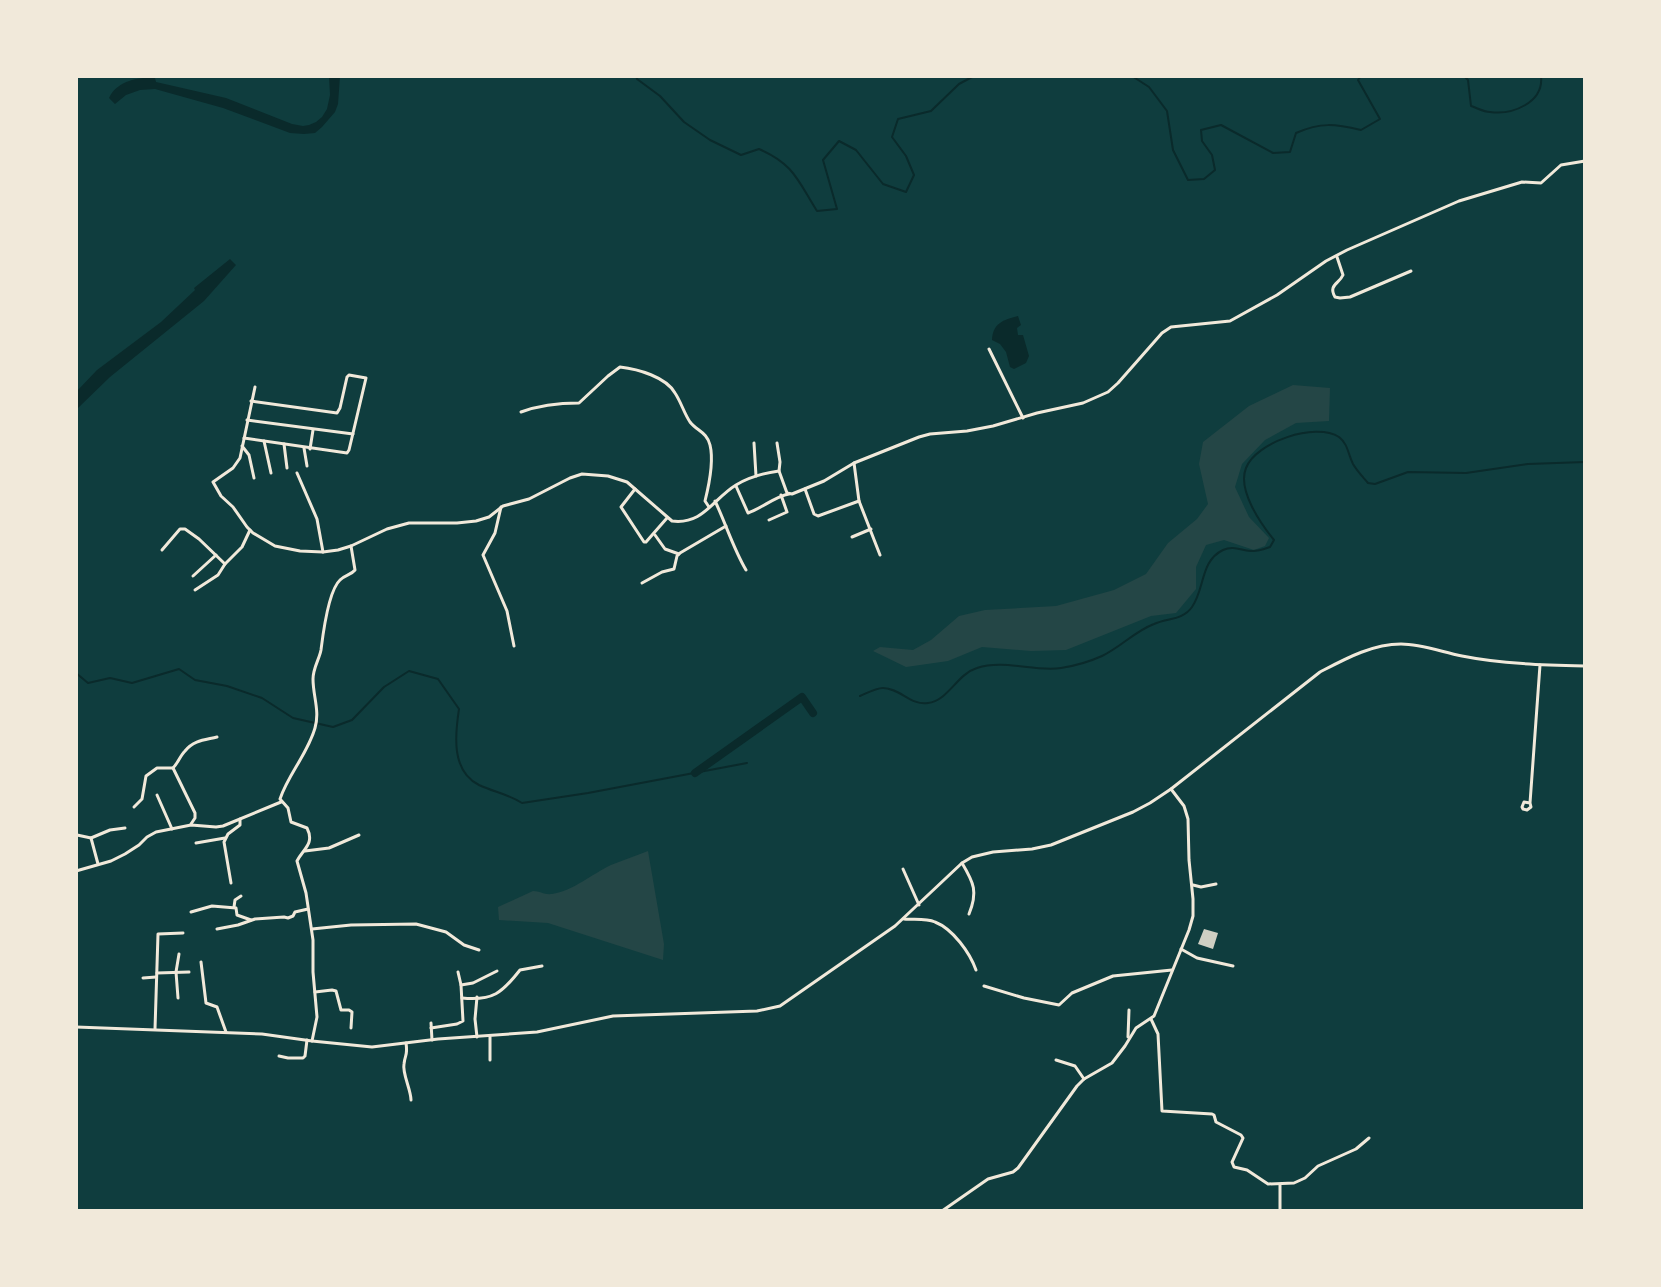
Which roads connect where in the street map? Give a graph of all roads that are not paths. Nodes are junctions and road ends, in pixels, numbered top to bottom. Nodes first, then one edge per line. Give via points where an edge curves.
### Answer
1 (1585, 161) edge
2 (1337, 257) junction
3 (1411, 271) dead end
4 (989, 349) dead end
5 (255, 387) dead end
6 (251, 401) junction
7 (521, 412) dead end
8 (1023, 418) junction
9 (247, 420) junction
10 (313, 430) junction
11 (353, 434) junction
12 (244, 438) junction
13 (264, 441) junction
14 (754, 443) dead end
15 (777, 443) dead end
16 (284, 444) junction
17 (242, 446) junction
18 (304, 448) junction
19 (310, 449) junction
20 (854, 463) junction
21 (307, 466) dead end
22 (287, 468) dead end
23 (779, 471) junction
24 (271, 473) dead end
25 (297, 473) dead end
26 (756, 476) junction
27 (254, 478) dead end
28 (736, 485) junction
29 (635, 489) junction
30 (805, 489) junction
31 (789, 494) junction
32 (781, 495) junction
33 (715, 501) junction
34 (859, 501) junction
35 (501, 507) junction
36 (709, 507) junction
37 (667, 518) junction
38 (769, 520) dead end
39 (726, 526) junction
40 (871, 528) junction
41 (250, 530) junction
42 (654, 534) junction
43 (852, 537) dead end
44 (351, 546) junction
45 (162, 550) dead end
46 (323, 552) junction
47 (679, 554) junction
48 (216, 555) junction
49 (880, 555) dead end
50 (225, 564) junction
51 (746, 570) dead end
52 (193, 576) dead end
53 (642, 583) dead end
54 (195, 590) dead end
55 (514, 646) dead end
56 (1540, 665) junction
57 (1585, 666) edge
58 (217, 737) dead end
59 (173, 768) junction
60 (1171, 789) junction
61 (157, 795) dead end
62 (281, 802) junction
63 (1530, 803) dead end
64 (134, 807) dead end
65 (240, 819) junction
66 (191, 825) junction
67 (125, 828) dead end
68 (172, 829) junction
69 (77, 835) edge
70 (359, 835) dead end
71 (91, 838) junction
72 (225, 838) junction
73 (196, 843) dead end
74 (305, 851) junction
75 (962, 863) junction
76 (98, 864) junction
77 (903, 869) dead end
78 (76, 871) edge
79 (231, 883) dead end
80 (1216, 884) dead end
81 (1193, 885) junction
82 (241, 896) dead end
83 (919, 905) junction
84 (234, 907) junction
85 (308, 909) junction
86 (191, 912) dead end
87 (969, 914) dead end
88 (904, 919) junction
89 (251, 920) junction
90 (217, 929) dead end
91 (312, 929) junction
92 (183, 933) dead end
93 (1181, 949) junction
94 (479, 950) dead end
95 (179, 954) dead end
96 (201, 962) dead end
97 (542, 966) dead end
98 (1233, 966) dead end
99 (976, 970) dead end
100 (1174, 970) junction
101 (497, 971) dead end
102 (176, 972) junction
103 (189, 972) dead end
104 (458, 972) dead end
105 (156, 975) junction
106 (143, 978) dead end
107 (461, 985) junction
108 (984, 986) dead end
109 (315, 992) junction
110 (477, 997) junction
111 (178, 998) dead end
112 (462, 998) junction
113 (1129, 1010) dead end
114 (1151, 1019) junction
115 (76, 1027) edge
116 (351, 1028) dead end
117 (155, 1029) junction
118 (226, 1032) junction
119 (477, 1037) junction
120 (490, 1037) junction
121 (432, 1040) junction
122 (310, 1041) junction
123 (1128, 1041) junction
124 (406, 1043) junction
125 (279, 1056) dead end
126 (490, 1060) dead end
127 (1056, 1060) dead end
128 (1084, 1079) junction
129 (411, 1100) dead end
130 (1369, 1138) dead end
131 (1280, 1185) junction
132 (942, 1211) edge
133 (1280, 1211) edge

1 - 2 street via 1561,165 1541,183 1522,182 1459,201
2 - 3 street via 1343,277 1332,291 1340,298
2 - 8 street via 1236,319 1166,330 1100,396
4 - 8 street
5 - 6 street
6 - 9 street
6 - 11 street via 337,413 347,377 364,377
7 - 36 street via 579,403 620,367 655,378 672,388 689,421 709,442
8 - 20 street via 925,435
9 - 10 street
9 - 12 street
10 - 11 street
10 - 19 street
11 - 19 street via 345,454
12 - 13 street
12 - 17 street
13 - 16 street
13 - 24 street
14 - 26 street
15 - 23 street
16 - 18 street
16 - 22 street
17 - 27 street
17 - 41 street via 237,464 213,482
18 - 19 street
18 - 21 street
20 - 30 street
20 - 34 street
23 - 26 street
23 - 31 street
25 - 46 street via 317,519
26 - 28 street
28 - 32 street via 748,513
28 - 33 street
29 - 35 street via 621,479 582,474
29 - 37 street
29 - 42 street via 622,509 644,542
30 - 31 street
30 - 34 street via 818,516
31 - 32 street
32 - 38 street via 787,511
33 - 36 street
33 - 39 street
34 - 40 street
35 - 44 street via 469,522 401,525
35 - 55 street via 483,555 507,611
36 - 37 street via 693,520
37 - 42 street
39 - 47 street
39 - 51 street
40 - 43 street
40 - 49 street
41 - 46 street via 280,548
41 - 50 street
42 - 47 street via 664,548
44 - 46 street
44 - 62 street via 355,571 339,581 321,637 314,673 315,727
45 - 48 street via 183,528
47 - 53 street via 674,569
48 - 50 street
48 - 52 street
50 - 54 street
56 - 57 street
56 - 60 street via 1412,645 1369,649 1320,672
56 - 63 street
58 - 59 street via 193,743
59 - 64 street via 157,768 146,776 143,797
59 - 66 street via 195,813
60 - 75 street via 1133,812 1051,845 982,854
60 - 81 street via 1187,813
61 - 68 street
62 - 65 street
62 - 74 street via 291,822 308,830
65 - 66 street via 216,827
65 - 72 street
66 - 68 street
67 - 71 street
68 - 76 street via 152,834 131,851
69 - 71 street
70 - 74 street
71 - 76 street
72 - 73 street
72 - 79 street
74 - 85 street via 297,861
75 - 83 street
75 - 87 street via 975,893
76 - 78 street
77 - 83 street
80 - 81 street
81 - 93 street via 1193,916
82 - 84 street
83 - 88 street
84 - 86 street
84 - 89 street via 237,915
85 - 89 street via 288,918
85 - 91 street
88 - 99 street via 940,925 968,951
88 - 120 street via 780,1006 613,1016
89 - 90 street
91 - 94 street via 410,923 446,932
91 - 109 street
92 - 105 street via 158,933
93 - 98 street
93 - 100 street
95 - 102 street
96 - 118 street via 206,1003 217,1007
97 - 110 street via 522,968 501,992
100 - 108 street via 1113,976 1072,993 1059,1005
100 - 114 street
101 - 107 street
102 - 103 street
102 - 105 street
102 - 111 street
104 - 107 street
105 - 106 street
105 - 117 street
107 - 112 street
109 - 116 street via 336,991 341,1009 352,1012
109 - 122 street via 316,1022
110 - 112 street
110 - 119 street
112 - 121 street via 463,1022 431,1026
113 - 123 street
114 - 123 street
114 - 131 street via 1158,1034 1162,1111 1214,1115 1216,1122 1243,1136 1234,1167
115 - 117 street
117 - 118 street
118 - 122 street
119 - 120 street
119 - 121 street
120 - 126 street
121 - 124 street
122 - 124 street via 372,1047
122 - 125 street via 303,1058
123 - 128 street via 1112,1063
124 - 129 street via 403,1067
127 - 128 street via 1075,1066
128 - 132 street via 1018,1168 988,1179
130 - 131 street via 1301,1181
131 - 133 street

